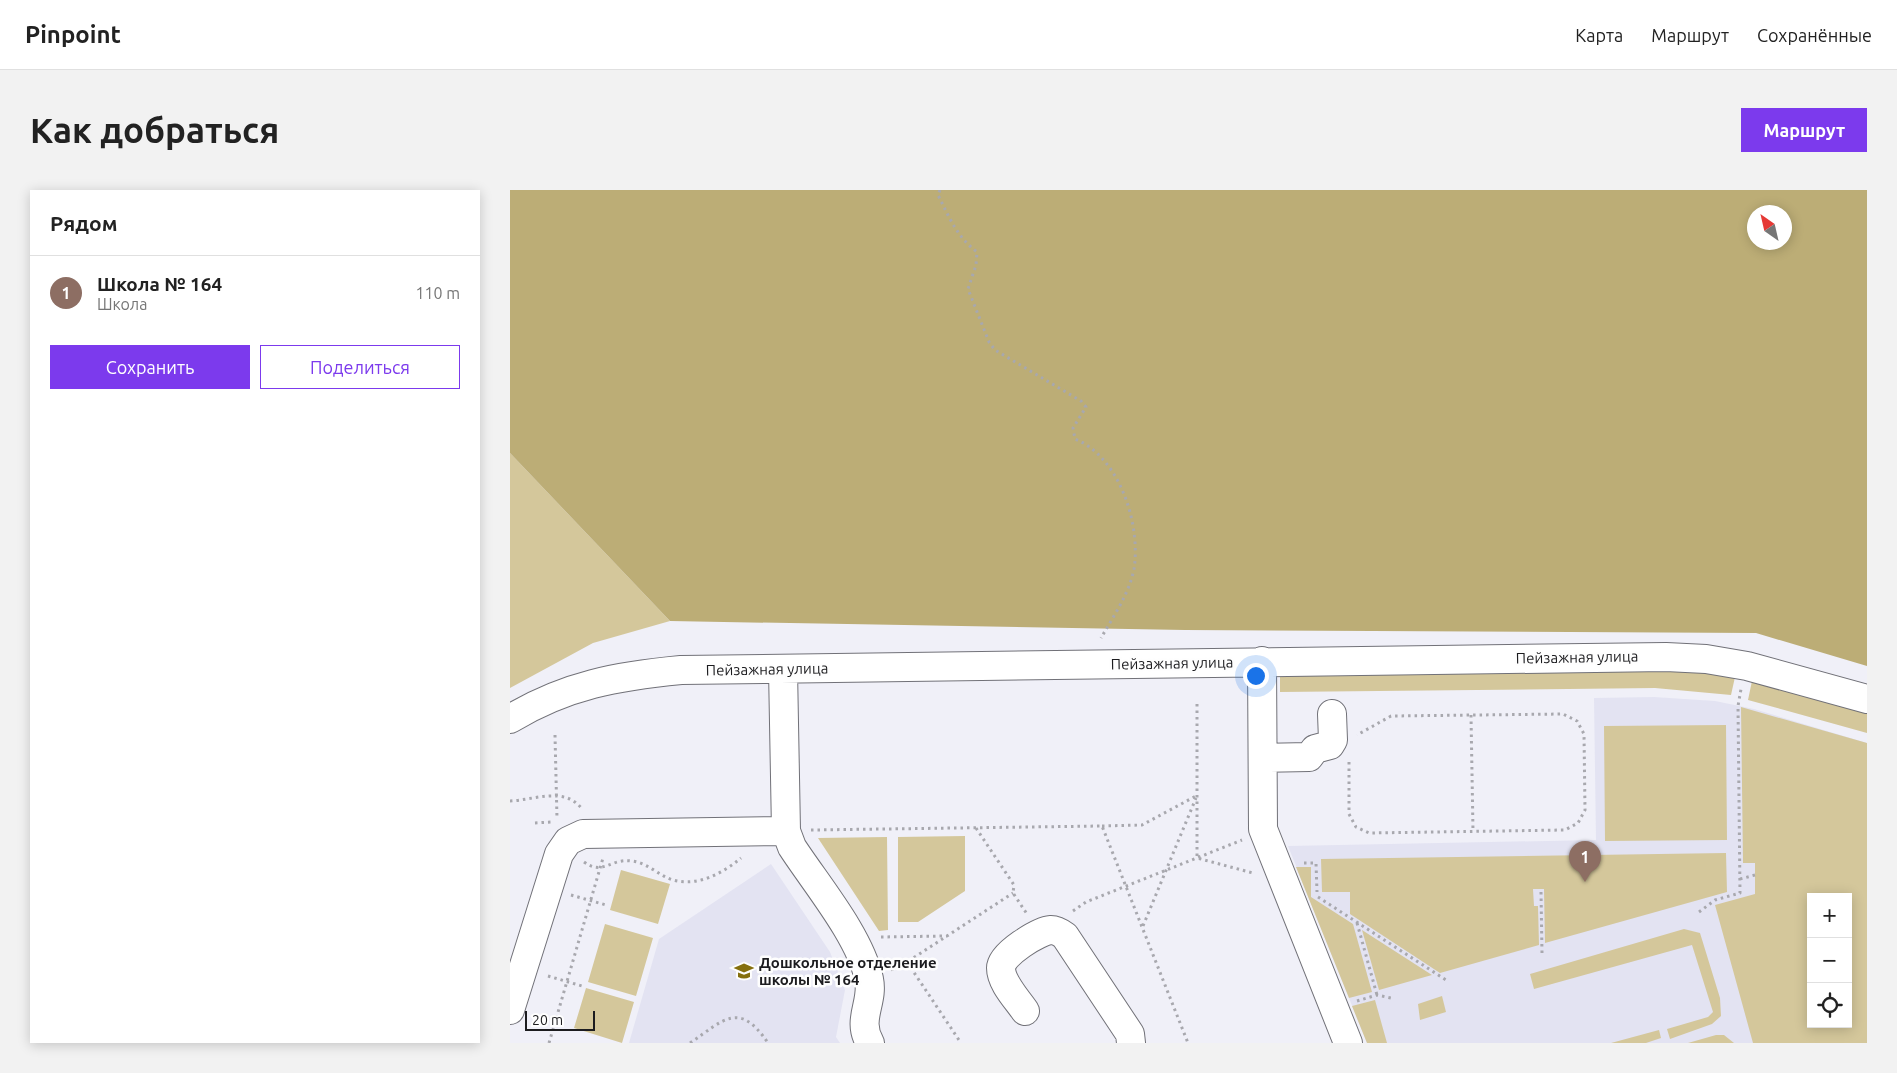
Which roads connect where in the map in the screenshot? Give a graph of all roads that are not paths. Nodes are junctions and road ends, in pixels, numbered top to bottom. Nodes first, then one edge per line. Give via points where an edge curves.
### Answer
1 (1262, 661) junction
2 (783, 669) junction
3 (1867, 699) edge
4 (510, 719) edge
5 (1338, 731) road end
6 (1263, 758) junction
7 (786, 831) junction
8 (510, 1010) edge
9 (1025, 1011) dead end
10 (870, 1043) edge
11 (1131, 1043) edge
12 (1348, 1043) edge

1 - 2 street, Пейзажная улица
1 - 3 street, Пейзажная улица via 1696,658 1747,666
1 - 6 street
2 - 4 street, Пейзажная улица via 681,670 628,675 581,686 531,706
2 - 7 street
5 - 6 street via 1330,745 1315,749 1309,757
6 - 12 street via 1263,829
7 - 8 street via 583,834 568,841 558,854
7 - 10 street via 792,847 853,939 869,979 863,1024
9 - 11 street via 1002,978 1001,966 1007,954 1041,932 1054,930 1065,936 1130,1034

